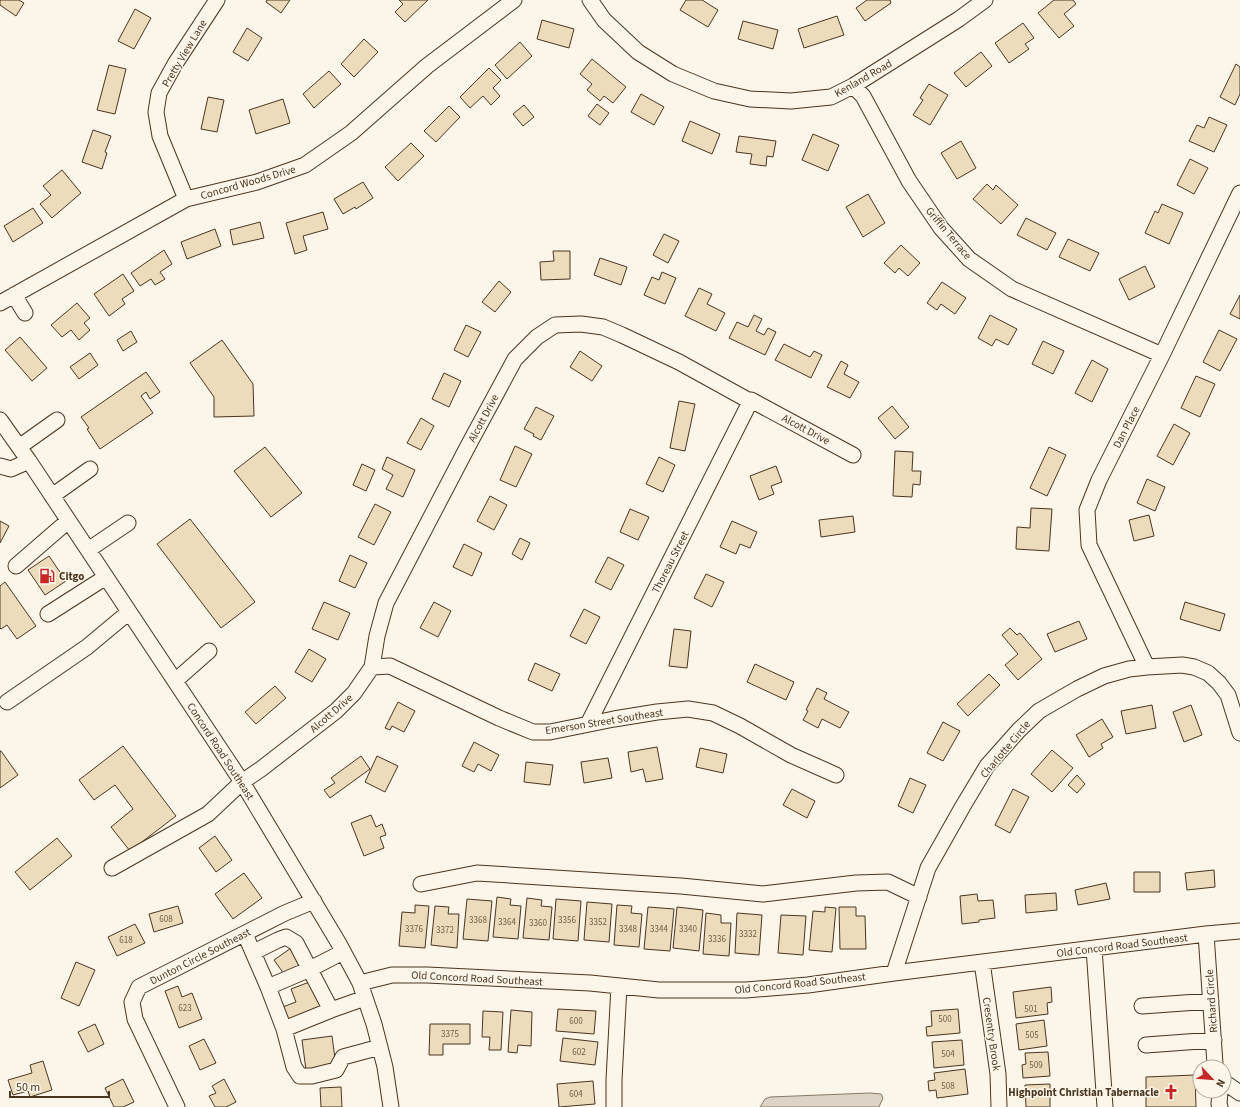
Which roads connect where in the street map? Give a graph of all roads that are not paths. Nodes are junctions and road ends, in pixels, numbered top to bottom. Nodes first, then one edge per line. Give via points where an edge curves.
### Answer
1 (217, 0) edge
2 (514, 0) edge
3 (590, 0) edge
4 (985, 0) edge
5 (853, 86) junction
6 (1240, 192) edge
7 (186, 199) junction
8 (14, 295) junction
9 (0, 303) edge
10 (25, 313) dead end
11 (1162, 355) junction
12 (751, 400) junction
13 (0, 420) edge
14 (57, 420) dead end
15 (19, 447) junction
16 (853, 455) dead end
17 (28, 461) junction
18 (0, 466) edge
19 (90, 469) dead end
20 (52, 496) junction
21 (68, 521) junction
22 (128, 523) dead end
23 (88, 550) junction
24 (16, 566) dead end
25 (106, 577) junction
26 (129, 612) junction
27 (48, 614) dead end
28 (209, 651) dead end
29 (372, 667) junction
30 (1147, 667) junction
31 (175, 681) junction
32 (7, 702) dead end
33 (588, 724) junction
34 (1240, 733) edge
35 (836, 775) dead end
36 (242, 782) junction
37 (112, 868) dead end
38 (421, 884) dead end
39 (919, 897) junction
40 (314, 901) junction
41 (1240, 931) edge
42 (245, 934) junction
43 (1206, 934) junction
44 (1094, 948) junction
45 (254, 952) junction
46 (343, 952) junction
47 (982, 962) junction
48 (310, 969) junction
49 (894, 973) junction
50 (360, 983) junction
51 (619, 986) junction
52 (268, 987) junction
53 (365, 998) junction
54 (1211, 1001) junction
55 (1142, 1006) dead end
56 (331, 1010) junction
57 (284, 1029) junction
58 (1214, 1040) junction
59 (1146, 1045) dead end
60 (380, 1047) junction
61 (1215, 1059) edge
62 (177, 1107) edge
63 (391, 1107) edge
64 (614, 1107) edge
65 (999, 1107) edge
66 (1105, 1107) edge

1 - 7 street, Pretty View Lane via 159,93 156,112 160,136
2 - 7 street, Concord Woods Drive via 427,66 351,133 305,165 257,182
3 - 5 street, Kenland Road via 604,20 638,52 673,74 714,91 750,99 791,101 831,97
4 - 5 street, Kenland Road
5 - 11 street, Griffin Terrace via 863,96 909,181 941,228 969,259 1012,289
6 - 11 street, Dan Place
7 - 8 street, Concord Woods Drive
8 - 9 street, Concord Woods Drive
8 - 10 street
11 - 30 street, Dan Place via 1099,480 1087,510 1089,545
12 - 16 street, Alcott Drive
12 - 29 street, Alcott Drive via 679,362 603,327 581,324 555,326 537,337 515,359 386,603
12 - 33 street, Thoreau Street
13 - 15 street, Concord Road Southeast
14 - 15 street
15 - 17 street, Concord Road Southeast
17 - 18 street via 11,469
17 - 20 street, Concord Road Southeast
19 - 20 street
20 - 21 street, Concord Road Southeast
21 - 23 street, Concord Road Southeast
21 - 24 street
22 - 23 street
23 - 25 street, Concord Road Southeast
25 - 26 street, Concord Road Southeast
25 - 27 street
26 - 31 street, Concord Road Southeast
26 - 32 street via 87,647
28 - 31 street
29 - 33 street, Emerson Street Southeast via 390,666 533,732 550,732
29 - 36 street, Alcott Drive via 354,693 336,711
30 - 34 street, Charlotte Circle via 1182,665 1208,673 1228,695
30 - 39 street, Charlotte Circle via 1104,676 1077,689 1039,711 1019,730 987,766 963,806 928,868
31 - 36 street, Concord Road Southeast
33 - 35 street, Emerson Street Southeast via 688,709 713,713 791,755
36 - 37 street, Alcott Drive via 208,814
36 - 40 street, Concord Road Southeast
38 - 39 street via 477,874 681,886 763,894 856,883 888,882
39 - 49 street, Charlotte Circle
40 - 42 street, Dunton Circle Southeast
40 - 46 street, Concord Road Southeast
41 - 43 street, Old Concord Road Southeast
42 - 45 street
42 - 62 street, Dunton Circle Southeast via 139,987 132,1002 135,1019
43 - 44 street, Old Concord Road Southeast
43 - 54 street, Richard Circle
44 - 47 street, Old Concord Road Southeast
44 - 66 street
45 - 48 street via 286,937 296,943
45 - 52 street
46 - 48 street
46 - 50 street, Concord Road Southeast
47 - 49 street, Old Concord Road Southeast
47 - 65 street, Cresentry Brook via 998,1074
48 - 52 street
48 - 56 street
49 - 51 street, Old Concord Road Southeast via 808,985 746,990 659,990
50 - 51 street, Old Concord Road Southeast via 392,975 427,975
50 - 53 street, Concord Road Southeast
51 - 64 street
52 - 57 street
53 - 56 street
53 - 60 street, Concord Road Southeast
54 - 55 street
54 - 58 street, Richard Circle
56 - 57 street
57 - 60 street via 294,1067 300,1076 336,1070 343,1058
58 - 59 street
58 - 61 street, Richard Circle
60 - 63 street, Concord Road Southeast

